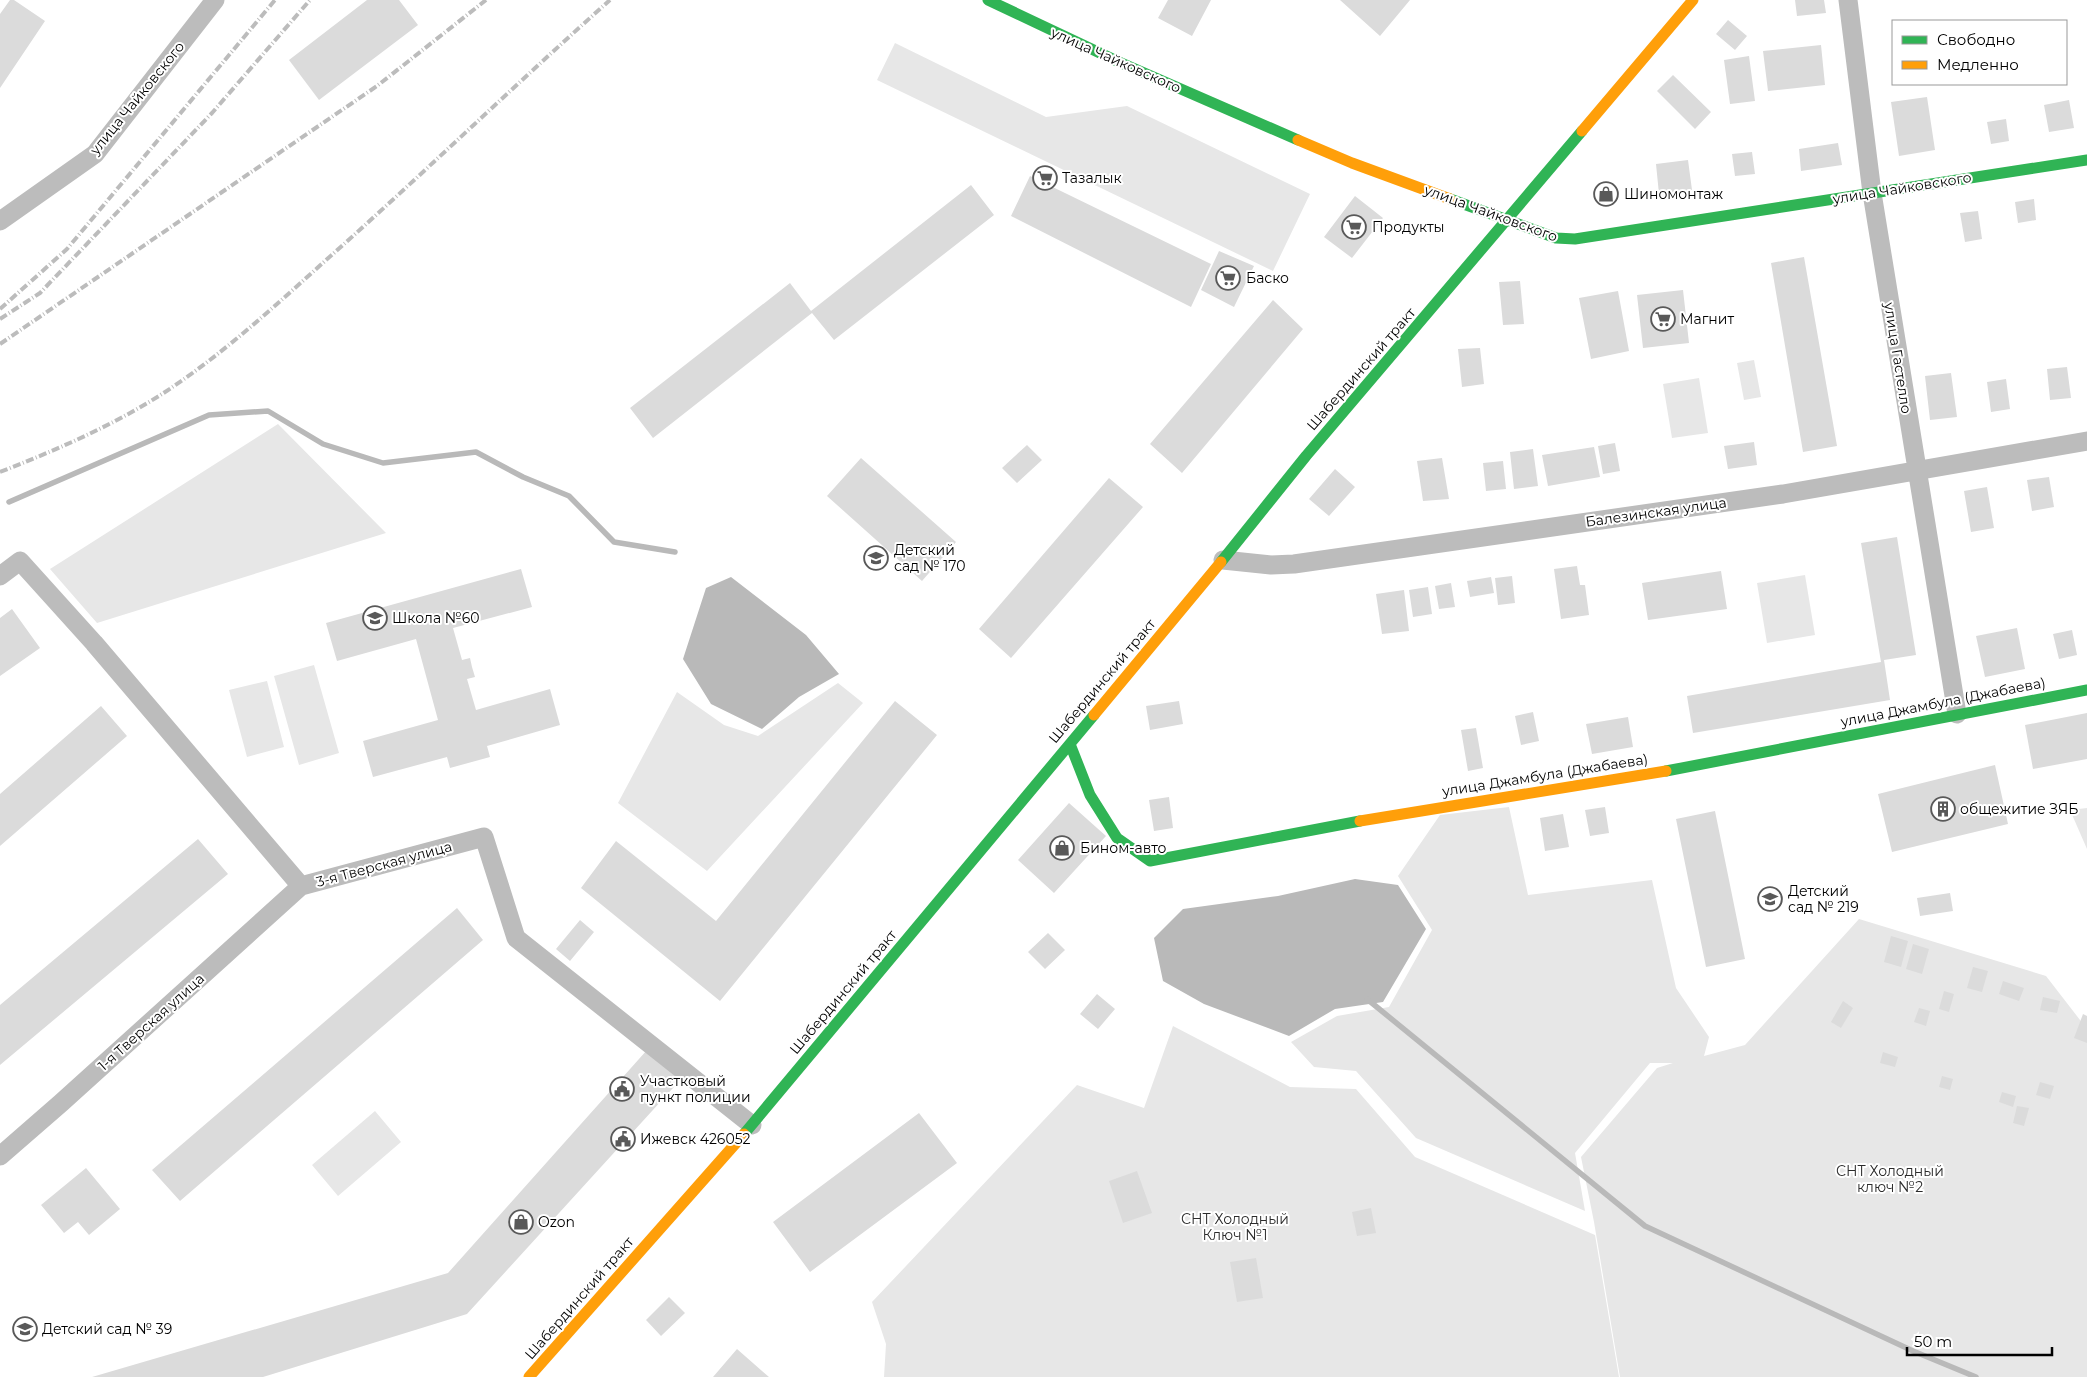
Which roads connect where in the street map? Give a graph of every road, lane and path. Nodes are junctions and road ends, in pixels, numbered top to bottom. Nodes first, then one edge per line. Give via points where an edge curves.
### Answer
1 (215, 0) edge
2 (988, 0) edge
3 (1694, 0) edge
4 (1848, 0) edge
5 (2087, 160) edge
6 (1872, 193) junction
7 (1509, 219) junction
8 (0, 221) edge
9 (2087, 441) edge
10 (1916, 471) junction
11 (1223, 560) junction
12 (0, 576) edge
13 (2087, 690) edge
14 (1957, 714) junction
15 (1070, 744) junction
16 (301, 886) junction
17 (752, 1124) junction
18 (0, 1156) edge
19 (529, 1377) edge

1 - 8 street, улица Чайковского via 95,154
2 - 7 street, улица Чайковского via 1119,62 1352,163
3 - 7 street, Шабердинский тракт
4 - 6 street, улица Гастелло
5 - 6 street, улица Чайковского
6 - 7 street, улица Чайковского via 1575,239 1556,238
6 - 10 street, улица Гастелло
7 - 11 street, Шабердинский тракт via 1306,456
9 - 10 street, Балезинская улица
10 - 11 street, Балезинская улица via 1783,494 1294,564
10 - 14 street, улица Гастелло
11 - 15 street, Шабердинский тракт
12 - 16 street, 3-я Тверская улица via 20,561
13 - 14 street, улица Джамбула (Джабаева)
14 - 15 street, улица Джамбула (Джабаева) via 1676,769 1426,809 1150,861 1117,838 1090,796
15 - 17 street, Шабердинский тракт
16 - 17 street, 3-я Тверская улица via 484,837 516,938
16 - 18 street, 1-я Тверская улица
17 - 19 street, Шабердинский тракт

